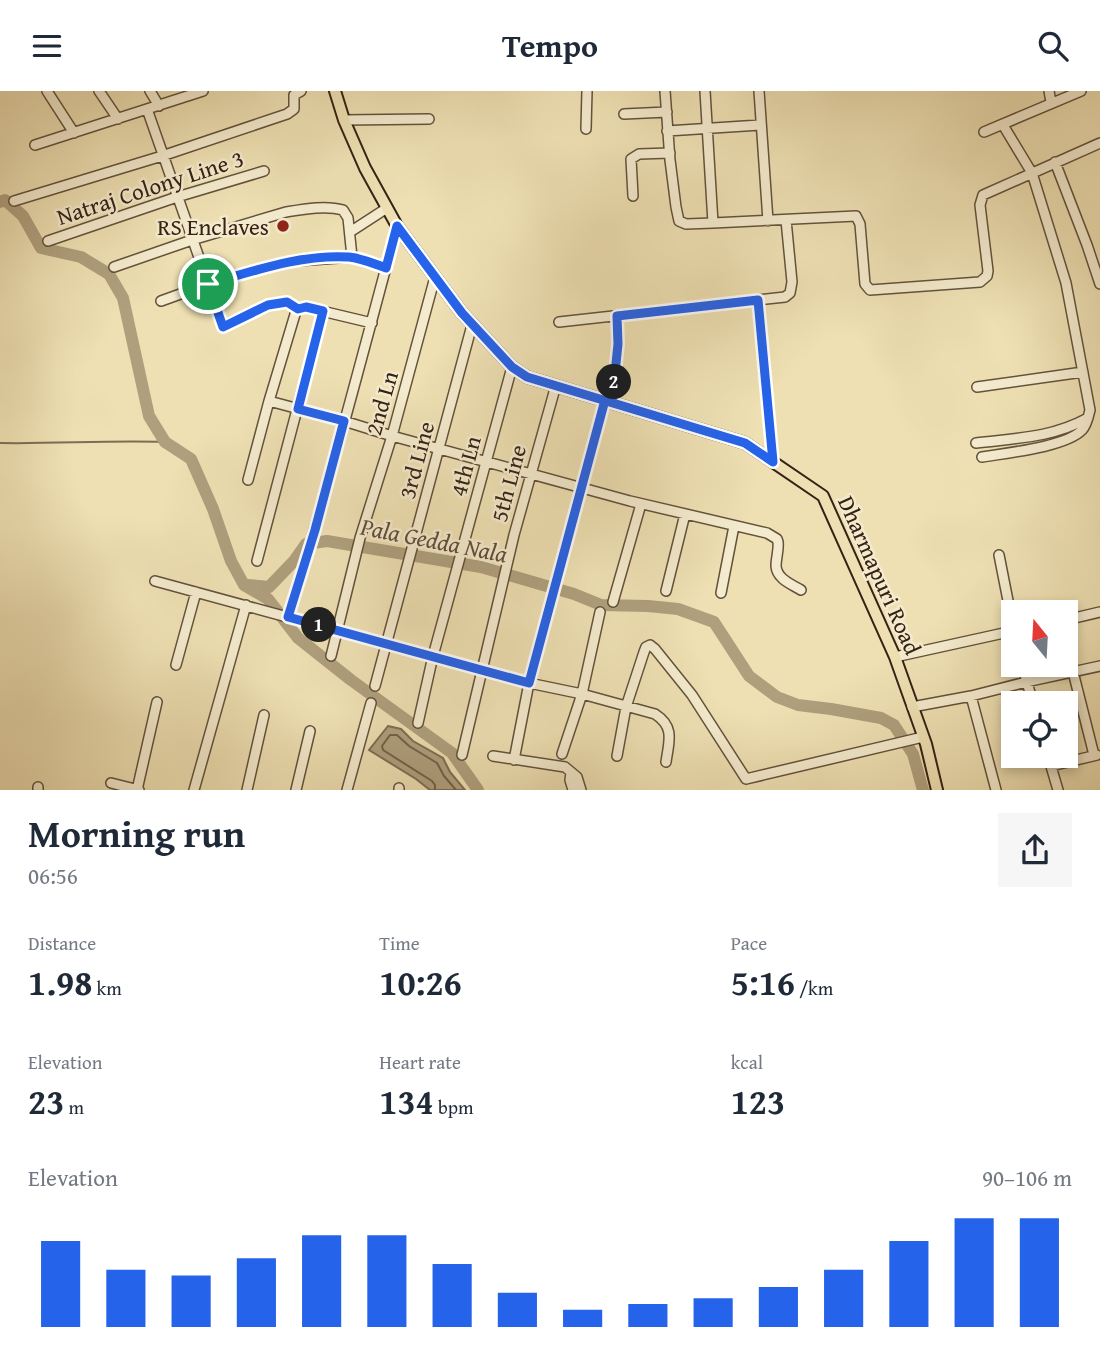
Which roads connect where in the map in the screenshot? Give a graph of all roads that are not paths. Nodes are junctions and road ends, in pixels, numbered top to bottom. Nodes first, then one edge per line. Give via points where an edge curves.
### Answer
1 (47, 91) edge
2 (99, 91) edge
3 (150, 91) edge
4 (203, 91) edge
5 (301, 91) edge
6 (335, 91) edge
7 (587, 91) edge
8 (665, 91) edge
9 (705, 91) edge
10 (759, 91) edge
11 (1049, 91) edge
12 (1081, 91) edge
13 (1051, 103) junction
14 (159, 106) junction
15 (147, 109) junction
16 (667, 112) junction
17 (624, 114) dead end
18 (118, 119) junction
19 (429, 119) dead end
20 (344, 120) junction
21 (761, 125) junction
22 (1003, 125) junction
23 (586, 129) dead end
24 (707, 129) junction
25 (667, 131) junction
26 (985, 132) dead end
27 (74, 133) junction
28 (1100, 143) edge
29 (35, 145) dead end
30 (670, 153) junction
31 (162, 156) junction
32 (1055, 162) junction
33 (264, 171) dead end
34 (1032, 173) junction
35 (633, 196) dead end
36 (177, 197) junction
37 (14, 201) dead end
38 (387, 208) junction
39 (786, 220) junction
40 (768, 221) junction
41 (713, 223) junction
42 (397, 226) junction
43 (350, 232) junction
44 (192, 240) junction
45 (48, 241) dead end
46 (352, 257) junction
47 (114, 267) dead end
48 (386, 268) junction
49 (435, 277) junction
50 (208, 284) junction
51 (1100, 284) edge
52 (758, 300) junction
53 (162, 301) dead end
54 (298, 309) junction
55 (323, 311) junction
56 (617, 316) junction
57 (559, 322) dead end
58 (372, 323) junction
59 (472, 325) junction
60 (512, 367) junction
61 (1083, 372) junction
62 (556, 385) junction
63 (977, 387) dead end
64 (269, 401) junction
65 (609, 401) junction
66 (298, 409) junction
67 (1088, 418) junction
68 (344, 421) junction
69 (392, 436) junction
70 (976, 443) dead end
71 (439, 450) junction
72 (982, 457) dead end
73 (486, 462) junction
74 (773, 462) junction
75 (531, 474) junction
76 (248, 480) dead end
77 (582, 488) junction
78 (642, 504) junction
79 (685, 515) junction
80 (734, 526) junction
81 (999, 555) dead end
82 (257, 561) dead end
83 (155, 581) dead end
84 (801, 590) dead end
85 (666, 591) dead end
86 (196, 592) junction
87 (721, 593) dead end
88 (1008, 600) edge
89 (613, 602) dead end
90 (246, 605) junction
91 (600, 612) dead end
92 (1100, 612) edge
93 (288, 617) junction
94 (1078, 617) edge
95 (337, 630) junction
96 (1001, 634) edge
97 (387, 645) junction
98 (331, 656) dead end
99 (433, 656) junction
100 (895, 657) junction
101 (176, 665) dead end
102 (1100, 666) edge
103 (483, 670) junction
104 (1078, 672) edge
105 (1025, 677) edge
106 (1049, 677) edge
107 (1073, 677) edge
108 (1026, 681) junction
109 (529, 683) junction
110 (375, 686) dead end
111 (1029, 691) edge
112 (582, 694) junction
113 (971, 696) junction
114 (157, 702) dead end
115 (371, 703) dead end
116 (626, 707) junction
117 (912, 707) junction
118 (264, 715) dead end
119 (418, 723) dead end
120 (310, 731) dead end
121 (923, 737) junction
122 (562, 754) dead end
123 (462, 755) dead end
124 (1097, 755) edge
125 (493, 756) dead end
126 (617, 756) dead end
127 (514, 759) junction
128 (1078, 760) edge
129 (666, 762) dead end
130 (1052, 768) edge
131 (571, 773) junction
132 (111, 783) dead end
133 (138, 790) edge
134 (194, 790) edge
135 (247, 790) edge
136 (296, 790) edge
137 (347, 790) edge
138 (573, 790) edge
139 (581, 790) edge
140 (937, 790) edge
141 (996, 790) edge
142 (1058, 790) edge

1 - 27 street
2 - 18 street
3 - 14 street
4 - 14 street
5 - 31 street via 294,95 294,109 287,114
6 - 20 main road, Dharmapuri Road
7 - 23 street
8 - 16 street
9 - 24 street
10 - 21 street
11 - 13 street
12 - 13 street
13 - 22 street
14 - 15 street
15 - 18 street
15 - 31 street
16 - 17 street
16 - 25 street
18 - 27 street
19 - 20 street
20 - 38 main road, Dharmapuri Road
21 - 24 street
21 - 40 street
22 - 26 street
22 - 34 street
24 - 25 street
24 - 41 street
25 - 30 street
27 - 29 street
28 - 32 street
30 - 35 street via 639,154 631,159
30 - 41 street via 679,221
31 - 36 street
31 - 37 street
32 - 34 street
32 - 51 street
33 - 36 street, Natraj Colony Line 3
34 - 39 street via 983,195 988,271 974,283 870,290 865,284 856,216
34 - 61 street via 1066,283
36 - 44 street
36 - 45 street, Natraj Colony Line 3
38 - 42 main road, Dharmapuri Road
38 - 43 street
39 - 40 street
39 - 52 street via 792,288 785,297
40 - 41 street
42 - 48 street
42 - 49 main road, Dharmapuri Road
43 - 44 street via 346,213 340,209 300,209
43 - 46 street
44 - 47 street
44 - 50 street
46 - 48 street
46 - 50 street via 273,265
48 - 58 street
49 - 59 main road, Dharmapuri Road
49 - 69 street, 2nd Ln
50 - 53 street
50 - 54 street via 223,327 268,305 287,302
52 - 56 street
52 - 74 street
54 - 55 street
54 - 64 street
55 - 58 street
55 - 66 street
56 - 57 street
56 - 65 street via 618,344
58 - 68 street
59 - 60 main road, Dharmapuri Road
59 - 71 street, 3rd Line
60 - 62 main road, Dharmapuri Road via 527,377
60 - 73 street, 4th Ln
61 - 63 street
61 - 67 street
62 - 65 main road, Dharmapuri Road
62 - 75 street, 5th Line
64 - 66 street
64 - 76 street
65 - 74 main road, Dharmapuri Road via 745,443
65 - 77 street
66 - 68 street
66 - 82 street
67 - 70 street via 1055,433
67 - 72 street via 1075,436
68 - 69 street
68 - 93 street
69 - 71 street
69 - 95 street, 2nd Ln
71 - 73 street
71 - 97 street, 3rd Line
73 - 75 street
73 - 99 street, 4th Ln
74 - 100 main road, Dharmapuri Road via 823,496
75 - 77 street
75 - 103 street, 5th Line
77 - 78 street
77 - 109 street
78 - 79 street
78 - 89 street
79 - 80 street
79 - 85 street
80 - 84 street via 777,539 778,573
80 - 87 street
81 - 88 street
83 - 86 street
86 - 90 street
86 - 101 street
90 - 93 street
90 - 134 street
91 - 112 street
92 - 94 street
93 - 95 street
95 - 97 street
95 - 98 street, 2nd Ln
96 - 100 street
97 - 99 street
97 - 110 street, 3rd Line
99 - 103 street
99 - 119 street, 4th Ln
100 - 117 main road, Dharmapuri Road
102 - 104 street
103 - 109 street
103 - 123 street, 5th Line
105 - 108 street
106 - 108 street
107 - 124 street
108 - 111 street
108 - 113 street
109 - 112 street
109 - 127 street
112 - 116 street
112 - 122 street
113 - 117 street
113 - 141 street
114 - 133 street
115 - 137 street
116 - 121 street via 650,645 692,695 746,779
116 - 126 street
116 - 129 street via 664,720 670,735
117 - 121 main road, Dharmapuri Road
118 - 135 street
120 - 136 street
121 - 140 main road, Dharmapuri Road
124 - 128 street
125 - 127 street
127 - 131 street via 565,767
130 - 142 street
131 - 138 street
131 - 139 street
132 - 133 street

